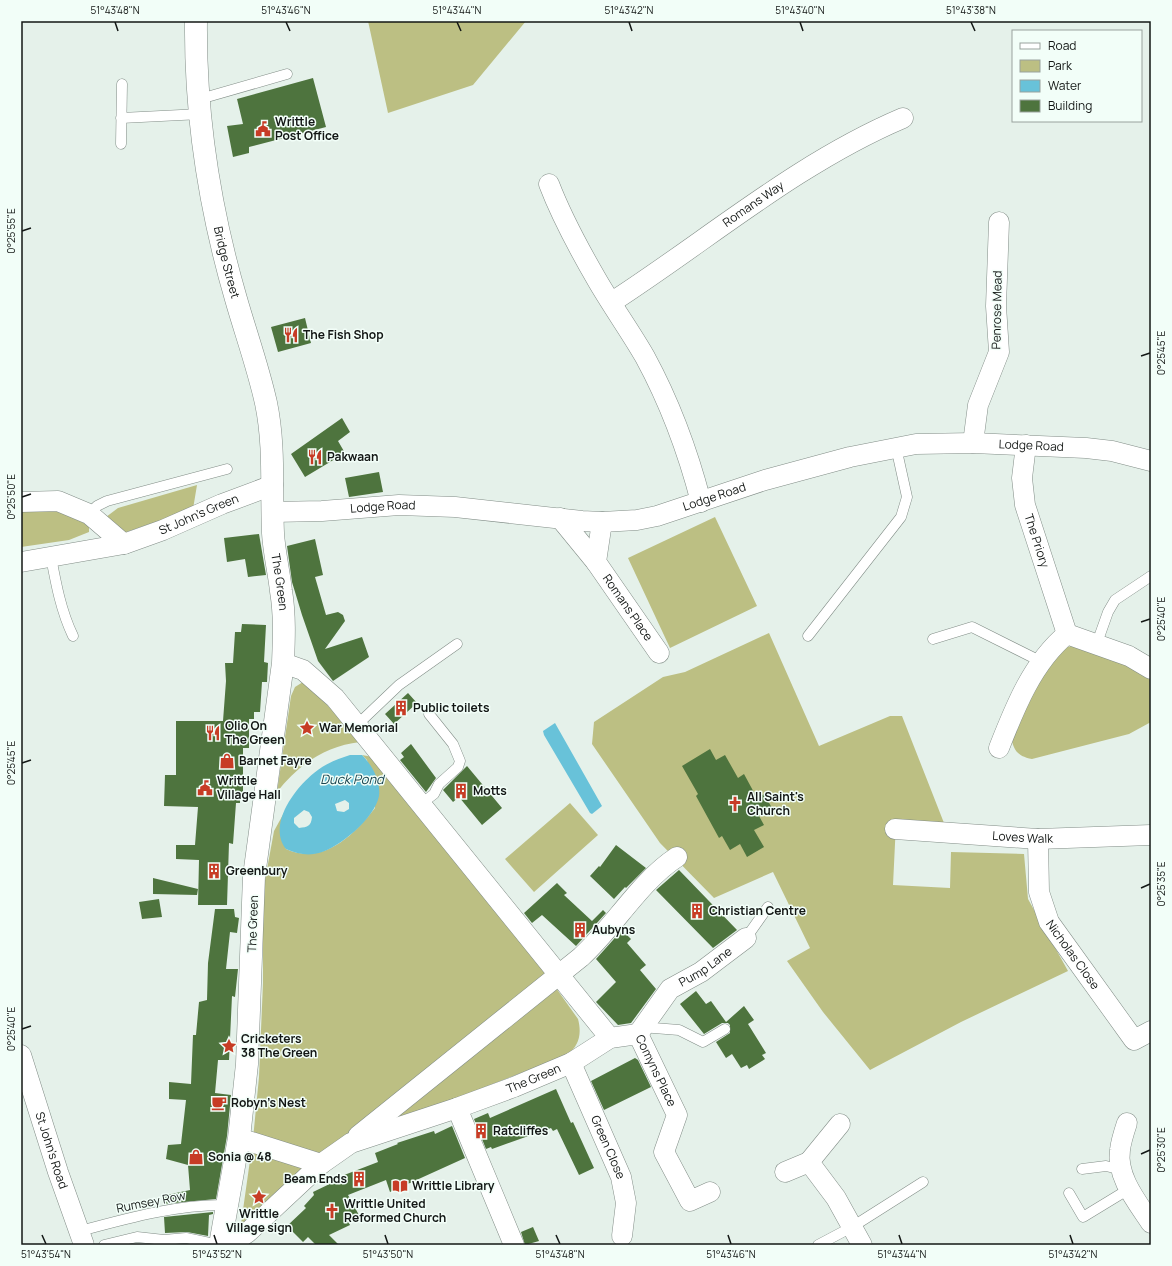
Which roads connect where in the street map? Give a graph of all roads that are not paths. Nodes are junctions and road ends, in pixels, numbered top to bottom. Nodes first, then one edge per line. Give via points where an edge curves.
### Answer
1 (196, 21) edge
2 (288, 74) dead end
3 (122, 84) dead end
4 (200, 106) junction
5 (121, 118) junction
6 (903, 118) dead end
7 (121, 144) dead end
8 (549, 184) dead end
9 (999, 222) dead end
10 (612, 302) junction
11 (973, 443) junction
12 (1026, 446) junction
13 (896, 447) junction
14 (1151, 461) edge
15 (227, 469) dead end
16 (273, 500) junction
17 (21, 502) edge
18 (701, 502) junction
19 (89, 514) junction
20 (560, 518) junction
21 (602, 522) junction
22 (124, 544) junction
23 (51, 557) junction
24 (21, 562) edge
25 (596, 562) junction
26 (1151, 576) edge
27 (1067, 634) junction
28 (73, 636) dead end
29 (808, 636) dead end
30 (933, 639) dead end
31 (1097, 643) junction
32 (457, 644) dead end
33 (659, 653) dead end
34 (1042, 662) junction
35 (282, 663) junction
36 (1151, 669) edge
37 (429, 714) dead end
38 (357, 725) junction
39 (999, 748) dead end
40 (421, 804) junction
41 (895, 829) dead end
42 (1151, 835) edge
43 (1038, 838) junction
44 (677, 857) dead end
45 (768, 907) dead end
46 (746, 938) joint
47 (558, 974) junction
48 (725, 1029) dead end
49 (639, 1031) junction
50 (1151, 1031) edge
51 (610, 1038) junction
52 (21, 1055) edge
53 (571, 1062) junction
54 (457, 1108) junction
55 (1127, 1123) dead end
56 (840, 1124) dead end
57 (239, 1138) junction
58 (351, 1143) junction
59 (809, 1162) junction
60 (321, 1164) junction
61 (1082, 1169) dead end
62 (1122, 1170) junction
63 (785, 1172) dead end
64 (923, 1182) dead end
65 (1129, 1189) junction
66 (710, 1192) dead end
67 (1069, 1194) dead end
68 (228, 1205) junction
69 (1151, 1224) edge
70 (852, 1227) junction
71 (622, 1236) dead end
72 (82, 1238) edge
73 (104, 1245) edge
74 (219, 1245) edge
75 (229, 1245) edge
76 (514, 1245) edge
77 (818, 1245) edge
78 (862, 1245) edge

1 - 4 street, Bridge Street
2 - 4 lane
3 - 5 lane
4 - 5 lane
4 - 16 street, Bridge Street via 220,238 267,409 271,431
5 - 7 lane
6 - 10 street, Romans Way via 868,133 814,163
8 - 10 street via 597,281
9 - 11 street, Penrose Mead via 996,306 998,352 978,405
10 - 18 street via 661,387 692,469
11 - 12 street, Lodge Road
11 - 13 street, Lodge Road
12 - 14 street, Lodge Road via 1112,450
12 - 27 street, The Priory via 1022,478 1025,505
13 - 18 street, Lodge Road via 765,480
13 - 29 lane via 907,497 901,517
15 - 19 lane via 107,502 97,506
16 - 20 street, Lodge Road via 322,511 399,505 455,506
16 - 22 street, St John's Green via 222,504
16 - 35 street, The Green via 274,542 285,632
17 - 19 street via 58,501
18 - 21 street, Lodge Road via 637,520
19 - 22 street
20 - 21 street, Lodge Road
20 - 25 street, Romans Place
21 - 25 street, Romans Place
22 - 23 street, St John's Green
23 - 24 street, St John's Green
23 - 28 lane via 58,596
25 - 33 street, Romans Place
26 - 31 lane via 1115,600
27 - 31 street
27 - 34 street via 1054,645
30 - 34 lane via 972,627
31 - 36 street via 1129,656
32 - 38 lane via 399,685
34 - 39 street via 1014,708
35 - 38 street via 296,666 316,680
35 - 57 street, The Green via 254,876 247,1064
37 - 40 lane via 453,744 460,761 439,784 434,794
38 - 40 street
40 - 47 street
41 - 43 street, Loves Walk
42 - 43 street, Loves Walk
43 - 50 street, Nicholas Close via 1039,892 1049,922 1134,1040
44 - 47 street, The Green via 653,877 596,943
45 - 46 lane
46 - 49 street, Pump Lane via 701,972 675,984
47 - 51 street
47 - 58 street, The Green
48 - 49 lane via 703,1042 679,1030
49 - 51 street, Comyns Place
49 - 66 street, Comyns Place via 677,1115 664,1152 690,1201
51 - 53 street, The Green
52 - 72 street, St John's Road
53 - 54 street, The Green
53 - 71 street, Green Close via 621,1177 626,1203
54 - 58 street, The Green
54 - 76 street
55 - 62 street via 1119,1152
56 - 59 street
57 - 60 street
57 - 68 street, The Green
58 - 60 street, The Green
59 - 63 street
59 - 70 street via 836,1198
60 - 75 street, The Green via 247,1232
61 - 62 lane via 1106,1166
62 - 65 street
64 - 70 lane
65 - 67 lane via 1083,1217
65 - 69 street
68 - 72 lane, Rumsey Row via 211,1205 137,1216
68 - 74 street, The Green
70 - 77 lane
70 - 78 street
73 - 74 lane via 137,1236 164,1240 186,1238

